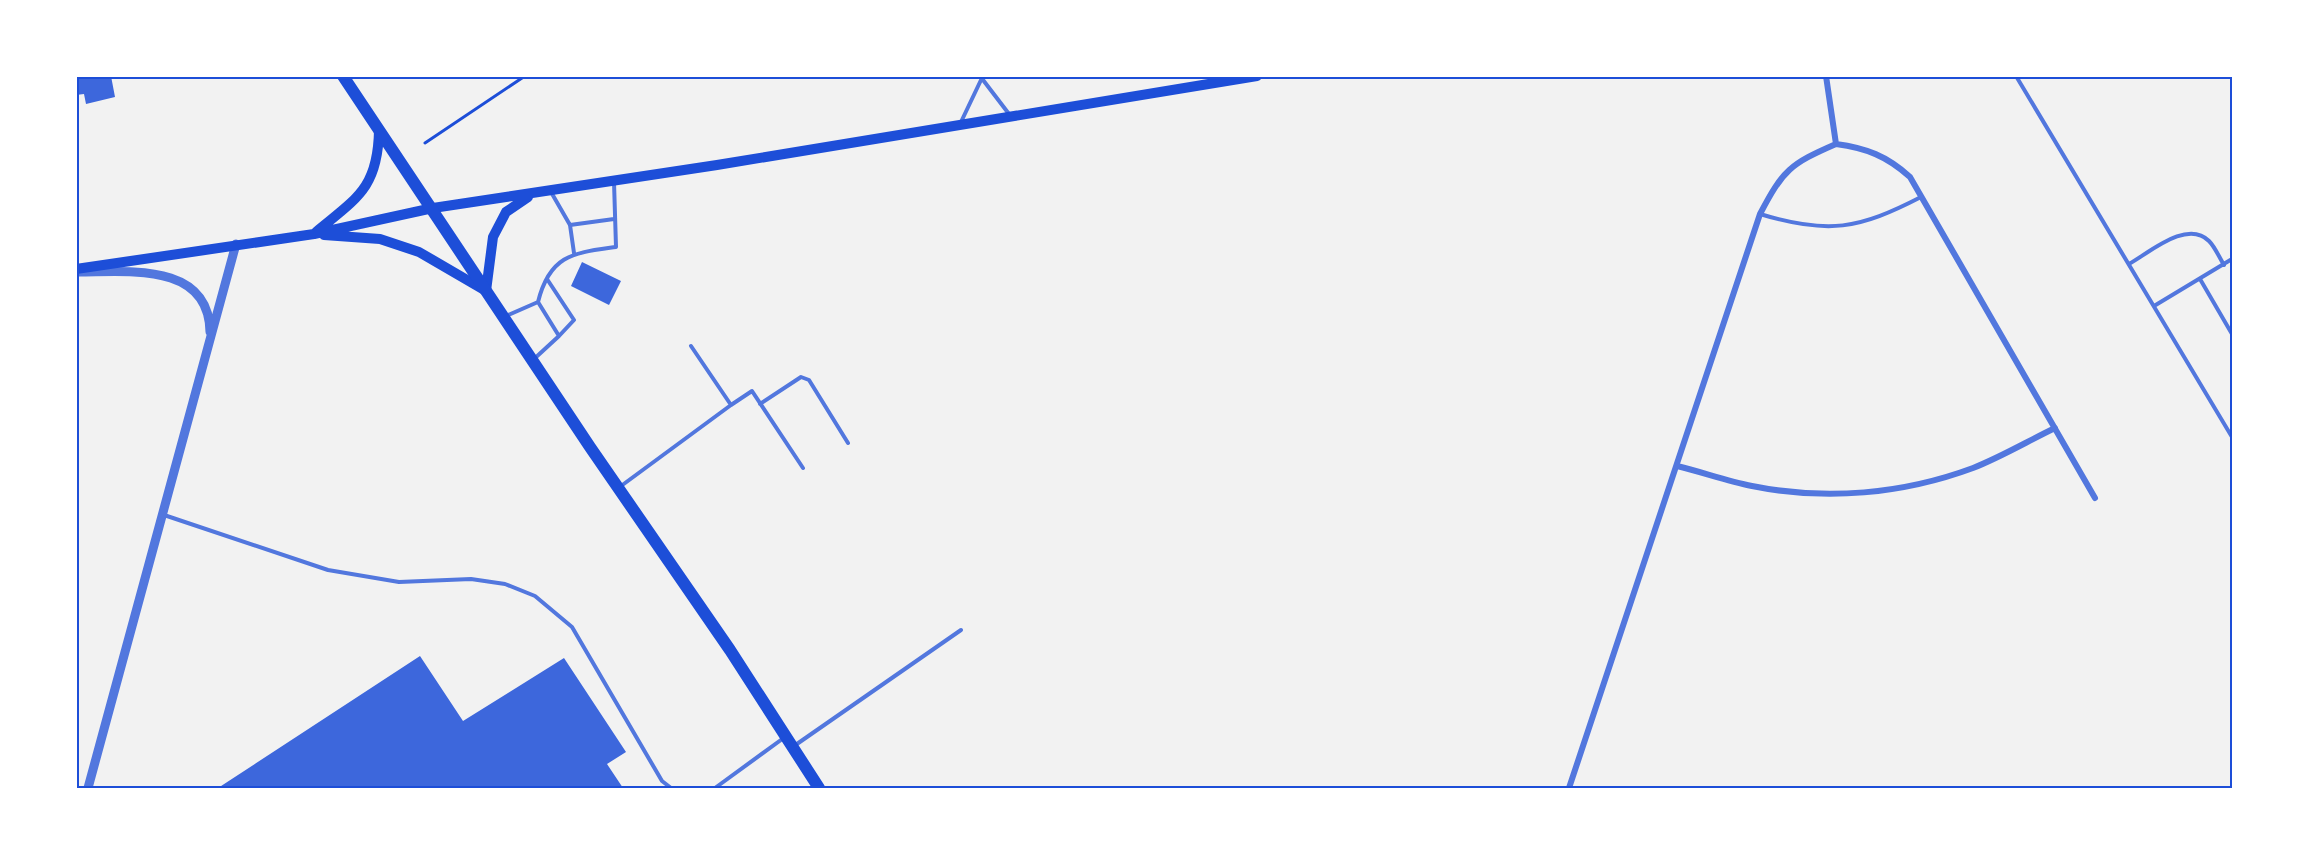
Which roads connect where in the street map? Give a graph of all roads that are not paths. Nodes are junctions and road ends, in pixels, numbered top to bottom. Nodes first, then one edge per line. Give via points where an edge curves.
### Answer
1 (343, 76) edge
2 (1257, 76) edge
3 (1826, 76) edge
4 (2016, 76) edge
5 (981, 78) edge
6 (1010, 116) junction
7 (960, 123) junction
8 (378, 130) junction
9 (1836, 144) junction
10 (614, 181) junction
11 (551, 191) junction
12 (531, 195) junction
13 (1922, 197) junction
14 (433, 208) junction
15 (1760, 214) junction
16 (614, 219) junction
17 (570, 225) junction
18 (314, 234) junction
19 (236, 244) junction
20 (574, 253) junction
21 (2232, 260) edge
22 (2129, 264) junction
23 (2223, 265) junction
24 (76, 270) edge
25 (547, 279) junction
26 (2200, 279) junction
27 (486, 291) junction
28 (538, 302) junction
29 (2154, 306) junction
30 (504, 317) junction
31 (2232, 334) edge
32 (559, 336) junction
33 (210, 344) junction
34 (691, 346) dead end
35 (532, 361) junction
36 (760, 404) junction
37 (731, 405) junction
38 (2055, 428) junction
39 (2232, 437) edge
40 (848, 443) dead end
41 (1677, 465) junction
42 (803, 468) dead end
43 (618, 488) junction
44 (2095, 498) dead end
45 (163, 515) junction
46 (961, 630) dead end
47 (790, 741) junction
48 (88, 789) edge
49 (671, 789) edge
50 (715, 789) edge
51 (819, 789) edge
52 (1569, 789) edge

1 - 8 main road
2 - 6 main road
3 - 9 street
4 - 22 lane
5 - 6 lane
5 - 7 lane
6 - 7 main road
7 - 10 main road
8 - 14 main road
8 - 18 main road via 378,155 362,194
9 - 13 street via 1863,147 1891,160 1910,177
9 - 15 street via 1802,158 1777,180
10 - 11 main road
10 - 16 lane
11 - 12 main road
11 - 17 lane
12 - 14 main road
12 - 27 main road via 506,212 493,237
13 - 15 lane via 1887,214 1843,227 1817,227
13 - 38 street
14 - 18 main road
14 - 27 main road
15 - 41 street
16 - 17 lane
16 - 20 lane via 616,247
17 - 20 lane
18 - 19 main road
18 - 27 main road via 380,239 419,252
19 - 24 main road
19 - 33 street
20 - 25 lane via 560,260
21 - 23 lane
22 - 23 lane via 2179,235 2198,234 2209,241
22 - 29 lane
23 - 26 lane
24 - 33 street via 155,273 179,281 199,294 210,318
25 - 28 lane
25 - 32 lane via 574,320
26 - 29 lane
26 - 31 lane
27 - 30 main road
28 - 30 lane
28 - 32 lane
29 - 39 lane
30 - 35 main road
32 - 35 lane
33 - 45 street
34 - 37 lane
35 - 43 main road
36 - 37 lane via 752,391
36 - 40 lane via 801,377 809,380
36 - 42 lane
37 - 43 lane
38 - 41 street via 1973,468 1910,487 1863,493 1808,494 1752,486
38 - 44 street
41 - 52 street
43 - 47 main road
45 - 48 street
45 - 49 lane via 328,570 399,582 471,579 505,584 535,596 572,627
46 - 47 lane
47 - 50 lane
47 - 51 main road

